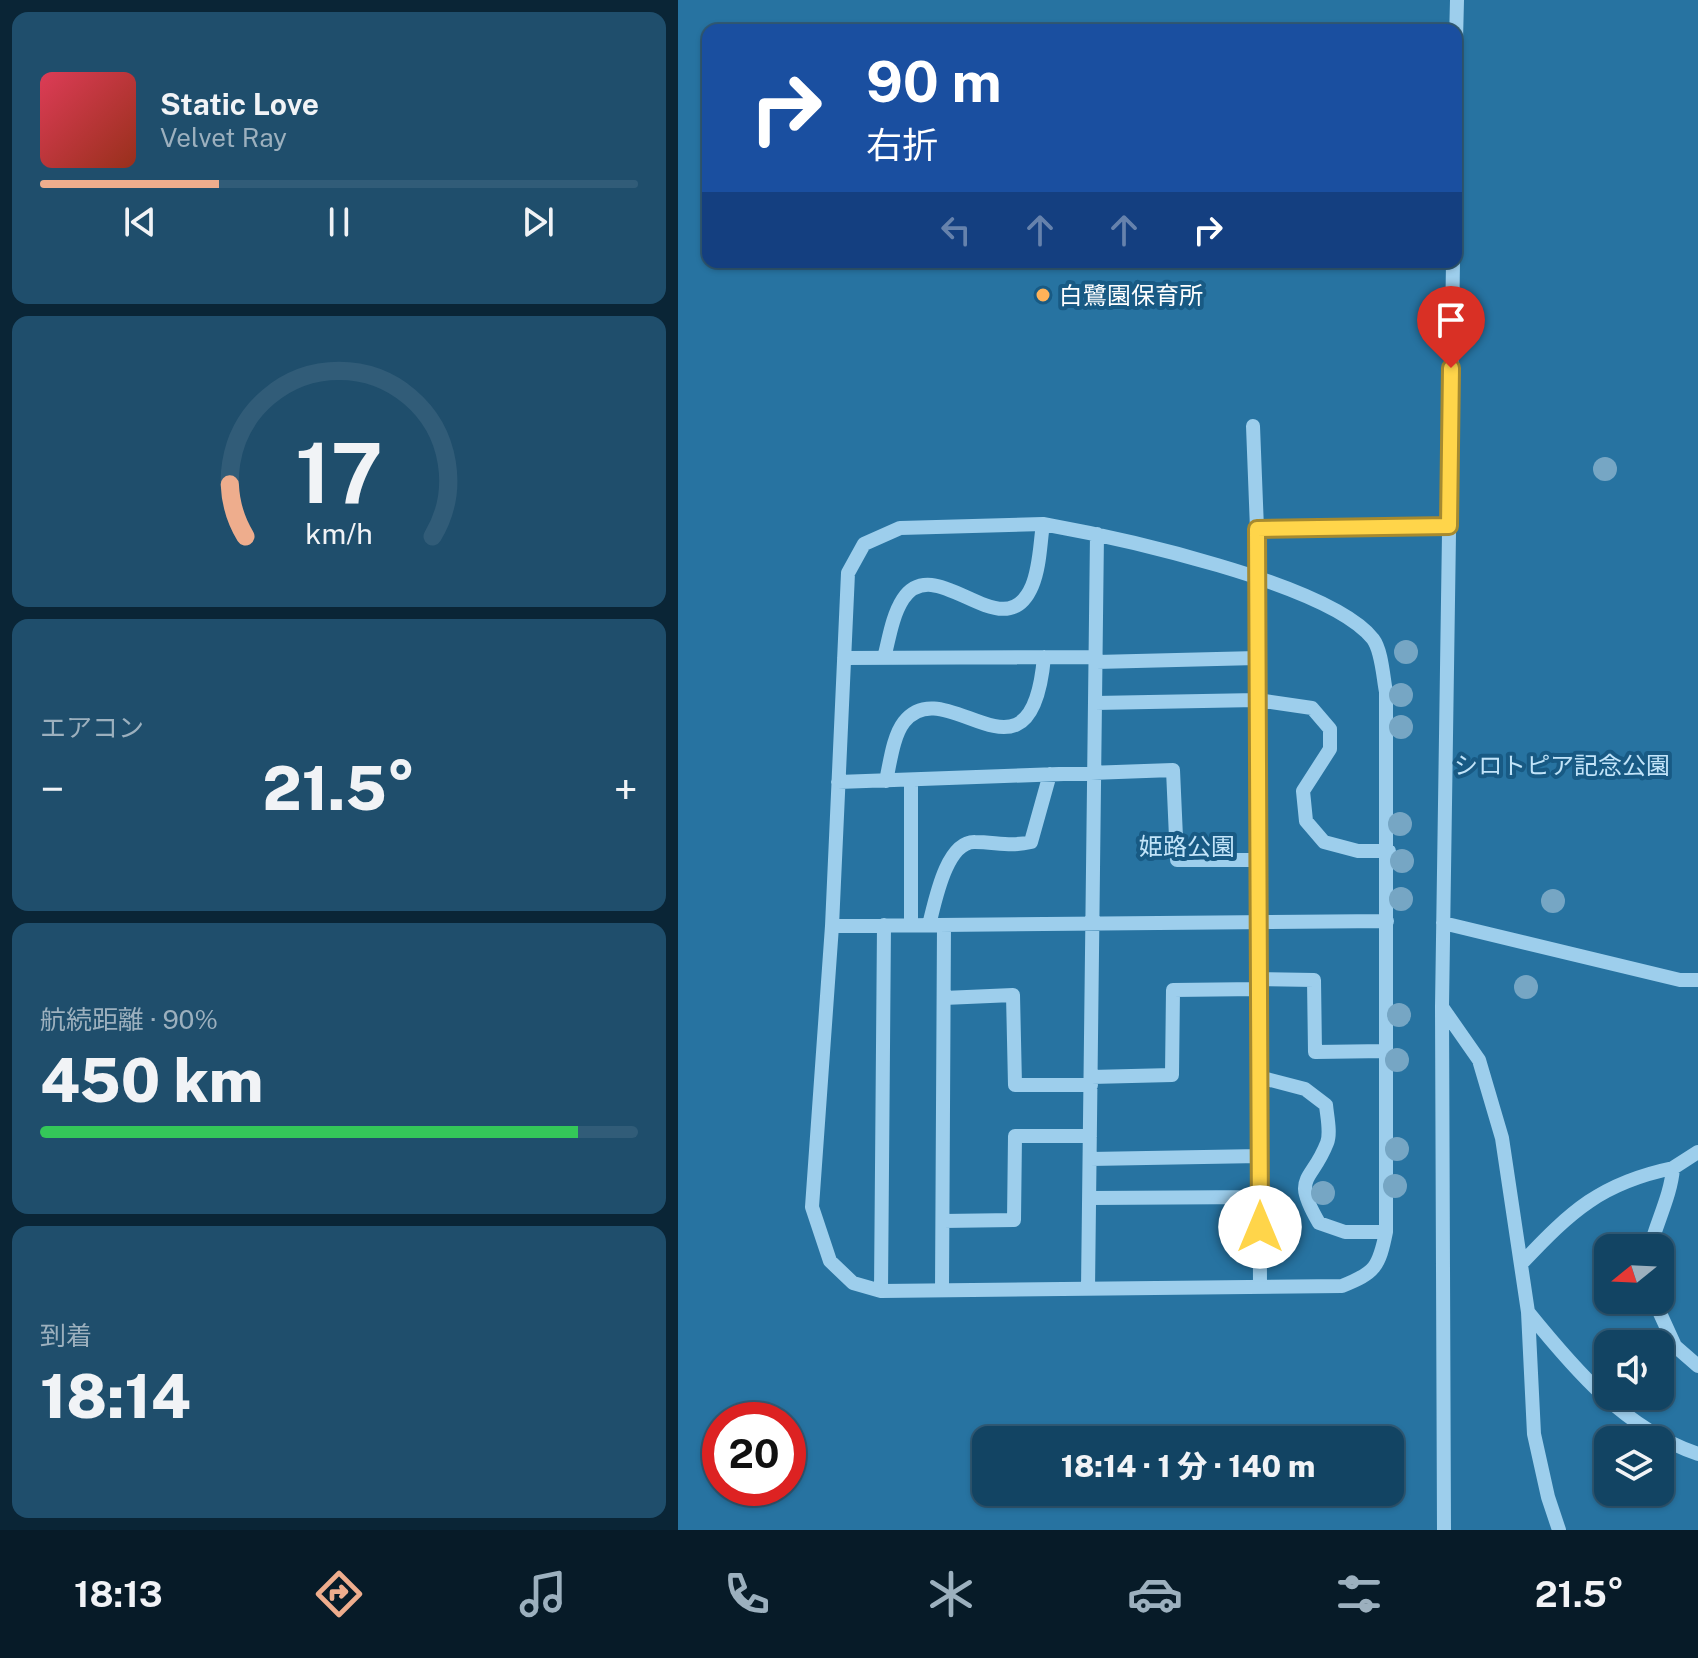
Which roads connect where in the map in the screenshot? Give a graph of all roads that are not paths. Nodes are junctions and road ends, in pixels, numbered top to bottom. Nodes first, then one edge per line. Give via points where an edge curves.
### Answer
1 (1457, 0) edge
2 (1456, 24) edge
3 (1453, 268) edge
4 (1253, 426) dead end
5 (1043, 524) junction
6 (1449, 526) junction
7 (1257, 529) junction
8 (1097, 534) junction
9 (1257, 578) junction
10 (1044, 657) junction
11 (844, 658) junction
12 (884, 658) junction
13 (1257, 658) junction
14 (1096, 659) junction
15 (1257, 700) junction
16 (1095, 703) junction
17 (1095, 772) junction
18 (1050, 774) junction
19 (911, 780) junction
20 (886, 781) junction
21 (838, 782) junction
22 (1389, 851) junction
23 (1257, 860) junction
24 (1387, 921) junction
25 (1258, 922) junction
26 (1093, 923) junction
27 (1443, 923) junction
28 (884, 925) junction
29 (911, 925) junction
30 (936, 925) junction
31 (832, 926) junction
32 (1698, 980) edge
33 (1258, 984) junction
34 (944, 998) junction
35 (1442, 1007) junction
36 (1386, 1051) junction
37 (1259, 1077) junction
38 (1091, 1081) junction
39 (1090, 1136) junction
40 (1698, 1152) edge
41 (1260, 1156) junction
42 (1090, 1159) junction
43 (1673, 1168) junction
44 (1260, 1197) junction
45 (1090, 1198) junction
46 (943, 1221) junction
47 (1386, 1232) junction
48 (1654, 1234) edge
49 (1522, 1263) junction
50 (1260, 1287) junction
51 (1088, 1289) junction
52 (942, 1290) junction
53 (881, 1291) junction
54 (1528, 1312) junction
55 (1660, 1314) edge
56 (1698, 1366) edge
57 (1698, 1454) edge
58 (1444, 1530) edge
59 (1559, 1530) edge

1 - 2 street
3 - 6 street
4 - 7 street
5 - 8 street
5 - 11 street via 900,528 864,544 848,573
5 - 12 street via 1032,588 1014,607 993,609 940,585 917,586 904,598
6 - 7 street
6 - 27 street
7 - 9 street
8 - 9 street
8 - 14 street
9 - 13 street
9 - 22 street via 1361,626 1376,642 1386,692
10 - 12 street
10 - 14 street
10 - 20 street via 1032,711 1017,723 1000,729 941,706 918,709 903,723
11 - 12 street
11 - 21 street
13 - 14 street
13 - 15 street
14 - 16 street
15 - 16 street
15 - 22 street via 1312,708 1330,729 1330,749 1303,791 1306,821 1324,842 1358,851
15 - 23 street
16 - 17 street
17 - 18 street
17 - 23 street via 1173,770 1177,860
17 - 26 street
18 - 19 street
18 - 30 street via 1031,842 1009,847 972,841 959,847 946,868
19 - 20 street
19 - 29 street
20 - 21 street
21 - 31 street
22 - 24 street
23 - 25 street
24 - 25 street
24 - 36 street
25 - 26 street
25 - 33 street
26 - 30 street
26 - 38 street
27 - 32 street
27 - 35 street
28 - 29 street
28 - 31 street
28 - 53 street
29 - 30 street
30 - 34 street
31 - 53 street via 812,1207 830,1261 853,1283
33 - 36 street via 1314,980 1315,1052
33 - 37 street
33 - 38 street via 1173,990 1172,1075
34 - 38 street via 1013,995 1015,1085
34 - 46 street
35 - 49 street via 1479,1060 1502,1138
35 - 58 street
36 - 47 street
37 - 41 street
37 - 47 street via 1305,1089 1326,1105 1329,1141 1305,1180 1305,1199 1319,1223 1345,1232
38 - 39 street
39 - 42 street
39 - 46 street via 1015,1136 1014,1220
40 - 43 street
41 - 42 street
41 - 44 street
42 - 45 street
43 - 48 street
43 - 49 street via 1601,1191
44 - 45 street
44 - 50 street
45 - 51 street
46 - 52 street
47 - 50 street via 1381,1259 1368,1276 1342,1286
49 - 54 street
50 - 51 street
51 - 52 street
52 - 53 street
54 - 57 street via 1621,1412
54 - 59 street via 1534,1434
55 - 56 street via 1675,1346

